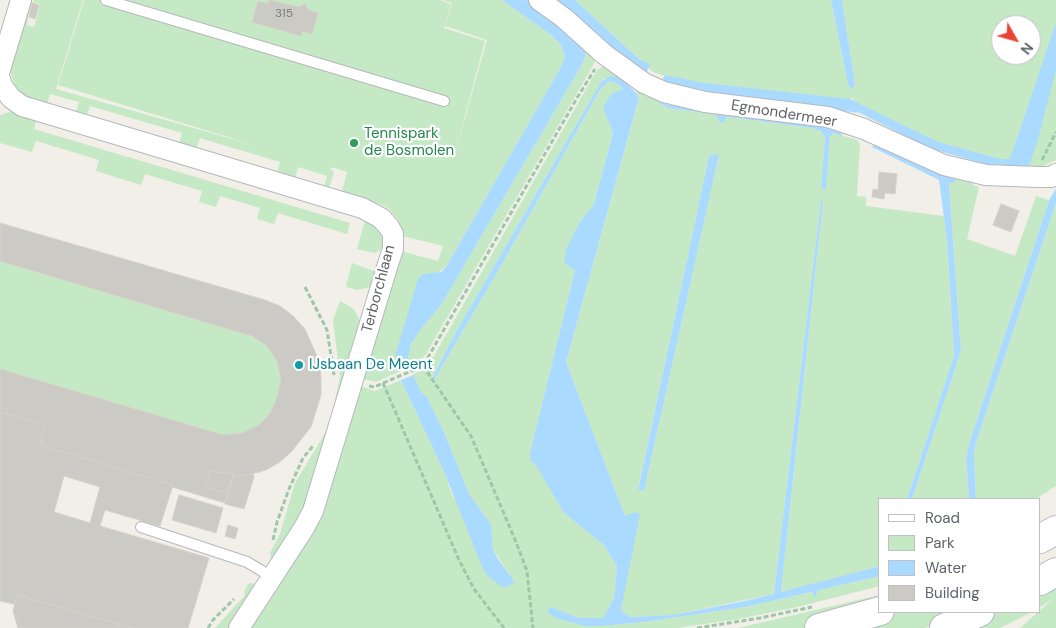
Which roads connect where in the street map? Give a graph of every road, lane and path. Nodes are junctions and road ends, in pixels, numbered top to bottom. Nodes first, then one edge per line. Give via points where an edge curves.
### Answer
1 (20, 0) edge
2 (106, 0) edge
3 (539, 0) edge
4 (604, 54) junction
5 (0, 70) edge
6 (0, 79) edge
7 (444, 101) dead end
8 (1056, 132) edge
9 (1047, 176) edge
10 (305, 287) dead end
11 (423, 366) junction
12 (343, 380) junction
13 (383, 383) junction
14 (318, 440) dead end
15 (141, 527) dead end
16 (1056, 530) edge
17 (1041, 538) edge
18 (1056, 572) edge
19 (266, 574) junction
20 (1041, 580) edge
21 (235, 599) dead end
22 (878, 611) edge
23 (978, 613) edge
24 (819, 617) edge
25 (208, 628) edge
26 (239, 628) edge
27 (504, 628) edge
28 (533, 628) edge
29 (697, 628) edge
30 (944, 628) edge

1 - 5 street
2 - 7 lane
3 - 4 street, Egmondermeer
4 - 9 street, Egmondermeer via 664,92 705,102 828,118 864,128 944,166 986,175
4 - 11 path
6 - 12 street, Terborchlaan via 11,98 22,106 362,208 382,218 392,234 393,249
8 - 9 path via 1040,164
10 - 12 path via 327,330
11 - 13 path
11 - 28 path via 471,436 516,542 527,571
12 - 13 path via 374,387
12 - 19 street, Terborchlaan via 313,511 304,528
13 - 27 path via 459,560 474,589
14 - 19 path via 299,466 277,522
15 - 19 lane via 247,562
16 - 17 main road
18 - 20 main road
19 - 26 street, Terborchlaan
21 - 25 path
22 - 24 main road
23 - 30 main road
24 - 29 path via 760,618

